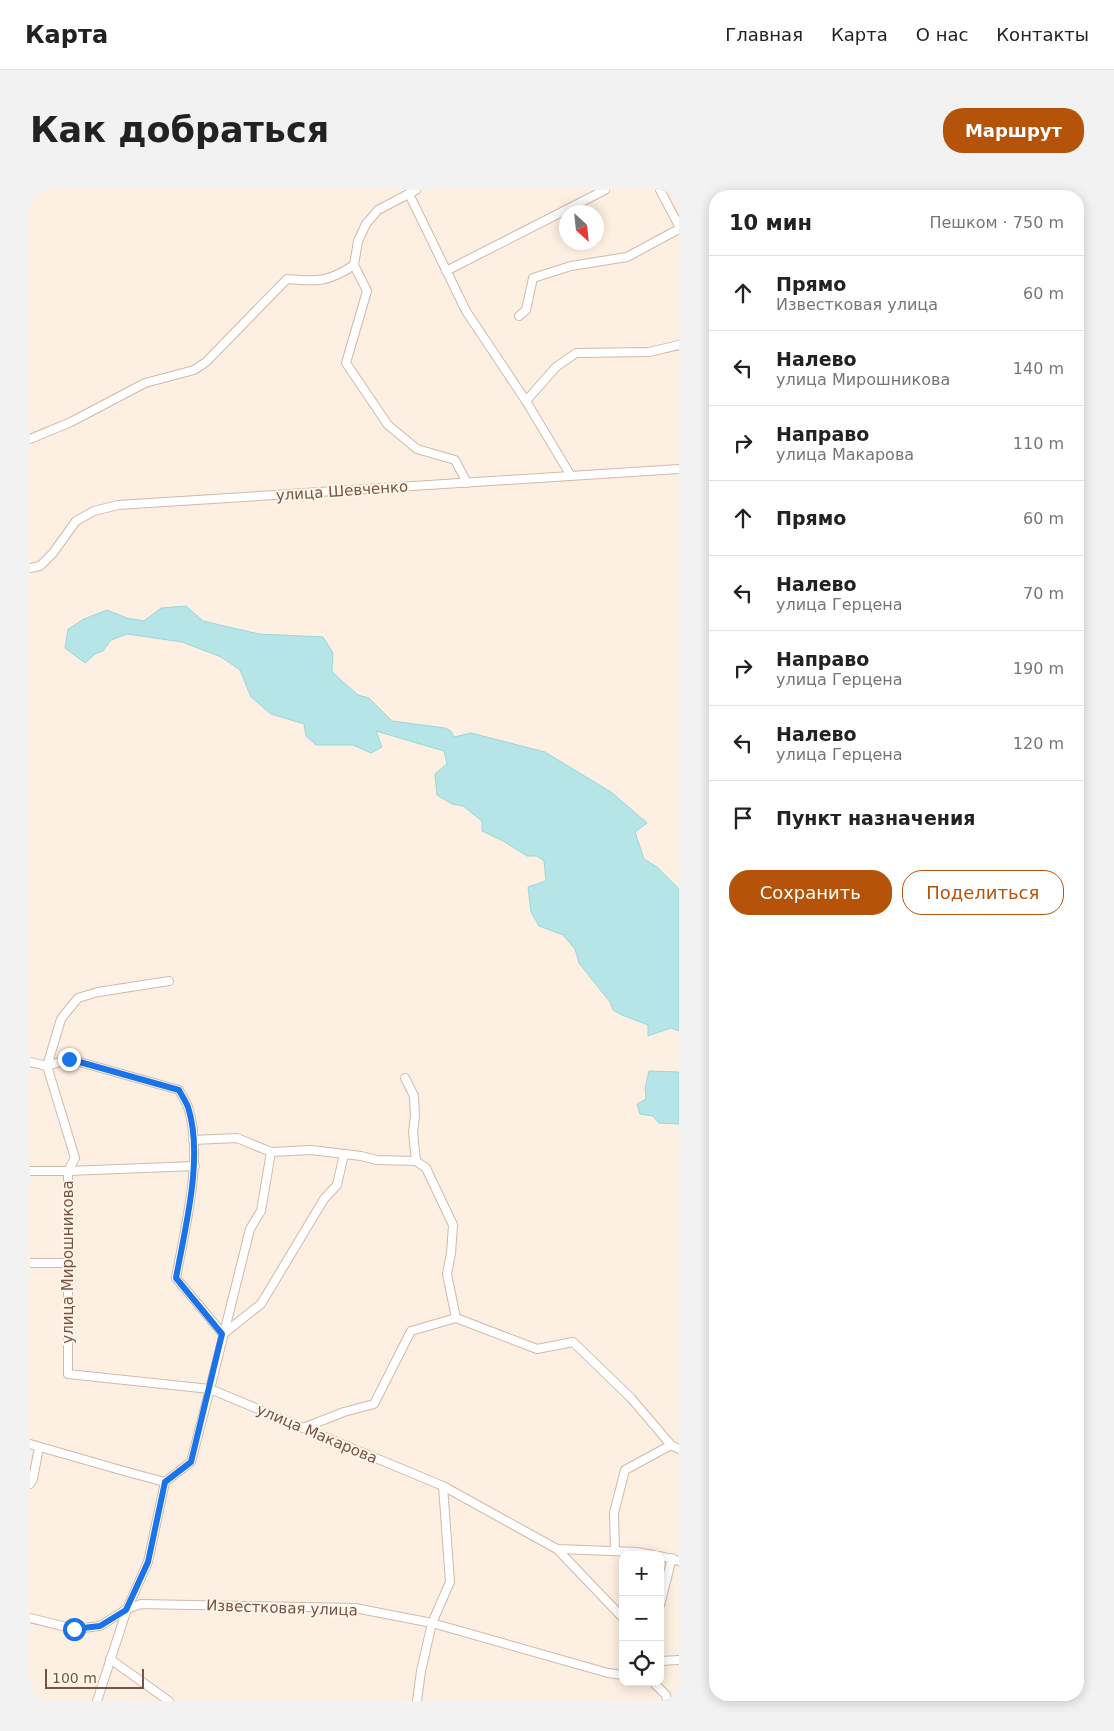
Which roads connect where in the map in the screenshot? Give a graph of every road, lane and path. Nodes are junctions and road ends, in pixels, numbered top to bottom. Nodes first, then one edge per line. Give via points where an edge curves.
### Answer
1 (604, 190) edge
2 (660, 190) edge
3 (413, 192) edge
4 (679, 227) edge
5 (354, 265) junction
6 (446, 271) junction
7 (519, 316) dead end
8 (679, 345) edge
9 (526, 401) junction
10 (30, 439) edge
11 (679, 469) edge
12 (571, 476) junction
13 (467, 483) junction
14 (30, 568) edge
15 (170, 981) dead end
16 (30, 1062) edge
17 (47, 1066) junction
18 (405, 1078) dead end
19 (193, 1140) junction
20 (271, 1152) junction
21 (344, 1154) junction
22 (416, 1162) junction
23 (194, 1166) junction
24 (30, 1171) edge
25 (68, 1171) junction
26 (30, 1263) edge
27 (68, 1264) junction
28 (456, 1318) junction
29 (222, 1334) junction
30 (68, 1374) joint
31 (210, 1389) junction
32 (303, 1428) junction
33 (30, 1444) edge
34 (671, 1445) junction
35 (39, 1447) junction
36 (679, 1449) edge
37 (165, 1482) junction
38 (30, 1484) edge
39 (443, 1486) junction
40 (557, 1549) junction
41 (615, 1551) junction
42 (619, 1551) edge
43 (676, 1560) edge
44 (664, 1586) edge
45 (126, 1610) junction
46 (619, 1614) edge
47 (30, 1618) edge
48 (432, 1623) junction
49 (110, 1659) junction
50 (679, 1660) edge
51 (664, 1661) edge
52 (619, 1675) edge
53 (657, 1686) edge
54 (97, 1701) edge
55 (169, 1701) edge
56 (417, 1701) edge
57 (667, 1701) edge

1 - 6 street
2 - 4 street
3 - 5 street via 378,210 366,224 358,241
3 - 6 street
4 - 7 street via 627,257 571,266 533,278 526,310
5 - 10 street via 340,275 324,280 287,279 206,362 194,370 144,383 71,422
5 - 13 street via 367,291 346,363 388,425 417,449 456,460
6 - 9 street via 466,310
8 - 9 street via 649,352 576,353 556,367
9 - 12 street
11 - 12 street, улица Шевченко
12 - 13 street, улица Шевченко
13 - 14 street, улица Шевченко via 118,505 94,511 76,521 53,554 40,566
15 - 17 street via 78,998 61,1019
16 - 17 street
17 - 19 street via 69,1059 179,1090 188,1107
17 - 25 street, улица Мирошникова via 74,1158
18 - 22 street via 414,1096 412,1132
19 - 20 street via 237,1138
19 - 23 street
20 - 21 street via 311,1150
20 - 29 street via 261,1211 250,1229
21 - 22 street
21 - 29 street via 337,1185 324,1199 261,1304
22 - 28 street via 426,1168 453,1225 447,1274
23 - 25 street
23 - 29 street via 176,1278
24 - 25 street
25 - 27 street, улица Мирошникова
26 - 27 street
27 - 30 street, улица Мирошникова
28 - 32 street via 411,1331 374,1404
28 - 34 street via 537,1349 573,1342 631,1398
29 - 31 street
30 - 31 street, улица Макарова
31 - 32 street, улица Макарова
31 - 37 street via 191,1462
32 - 39 street, улица Макарова
33 - 35 street
34 - 36 street
34 - 41 street via 625,1470 614,1513
35 - 37 street
35 - 38 street
37 - 45 street via 148,1562
39 - 40 street, улица Макарова
39 - 48 street via 450,1582
40 - 41 street, улица Макарова
40 - 46 street
41 - 42 street, улица Макарова
43 - 44 street
45 - 47 street, Известковая улица via 100,1626 74,1629
45 - 48 street, Известковая улица via 140,1604 355,1608
45 - 49 street
48 - 52 street, Известковая улица
48 - 56 street
49 - 54 street
49 - 55 street
50 - 51 street
53 - 57 street

